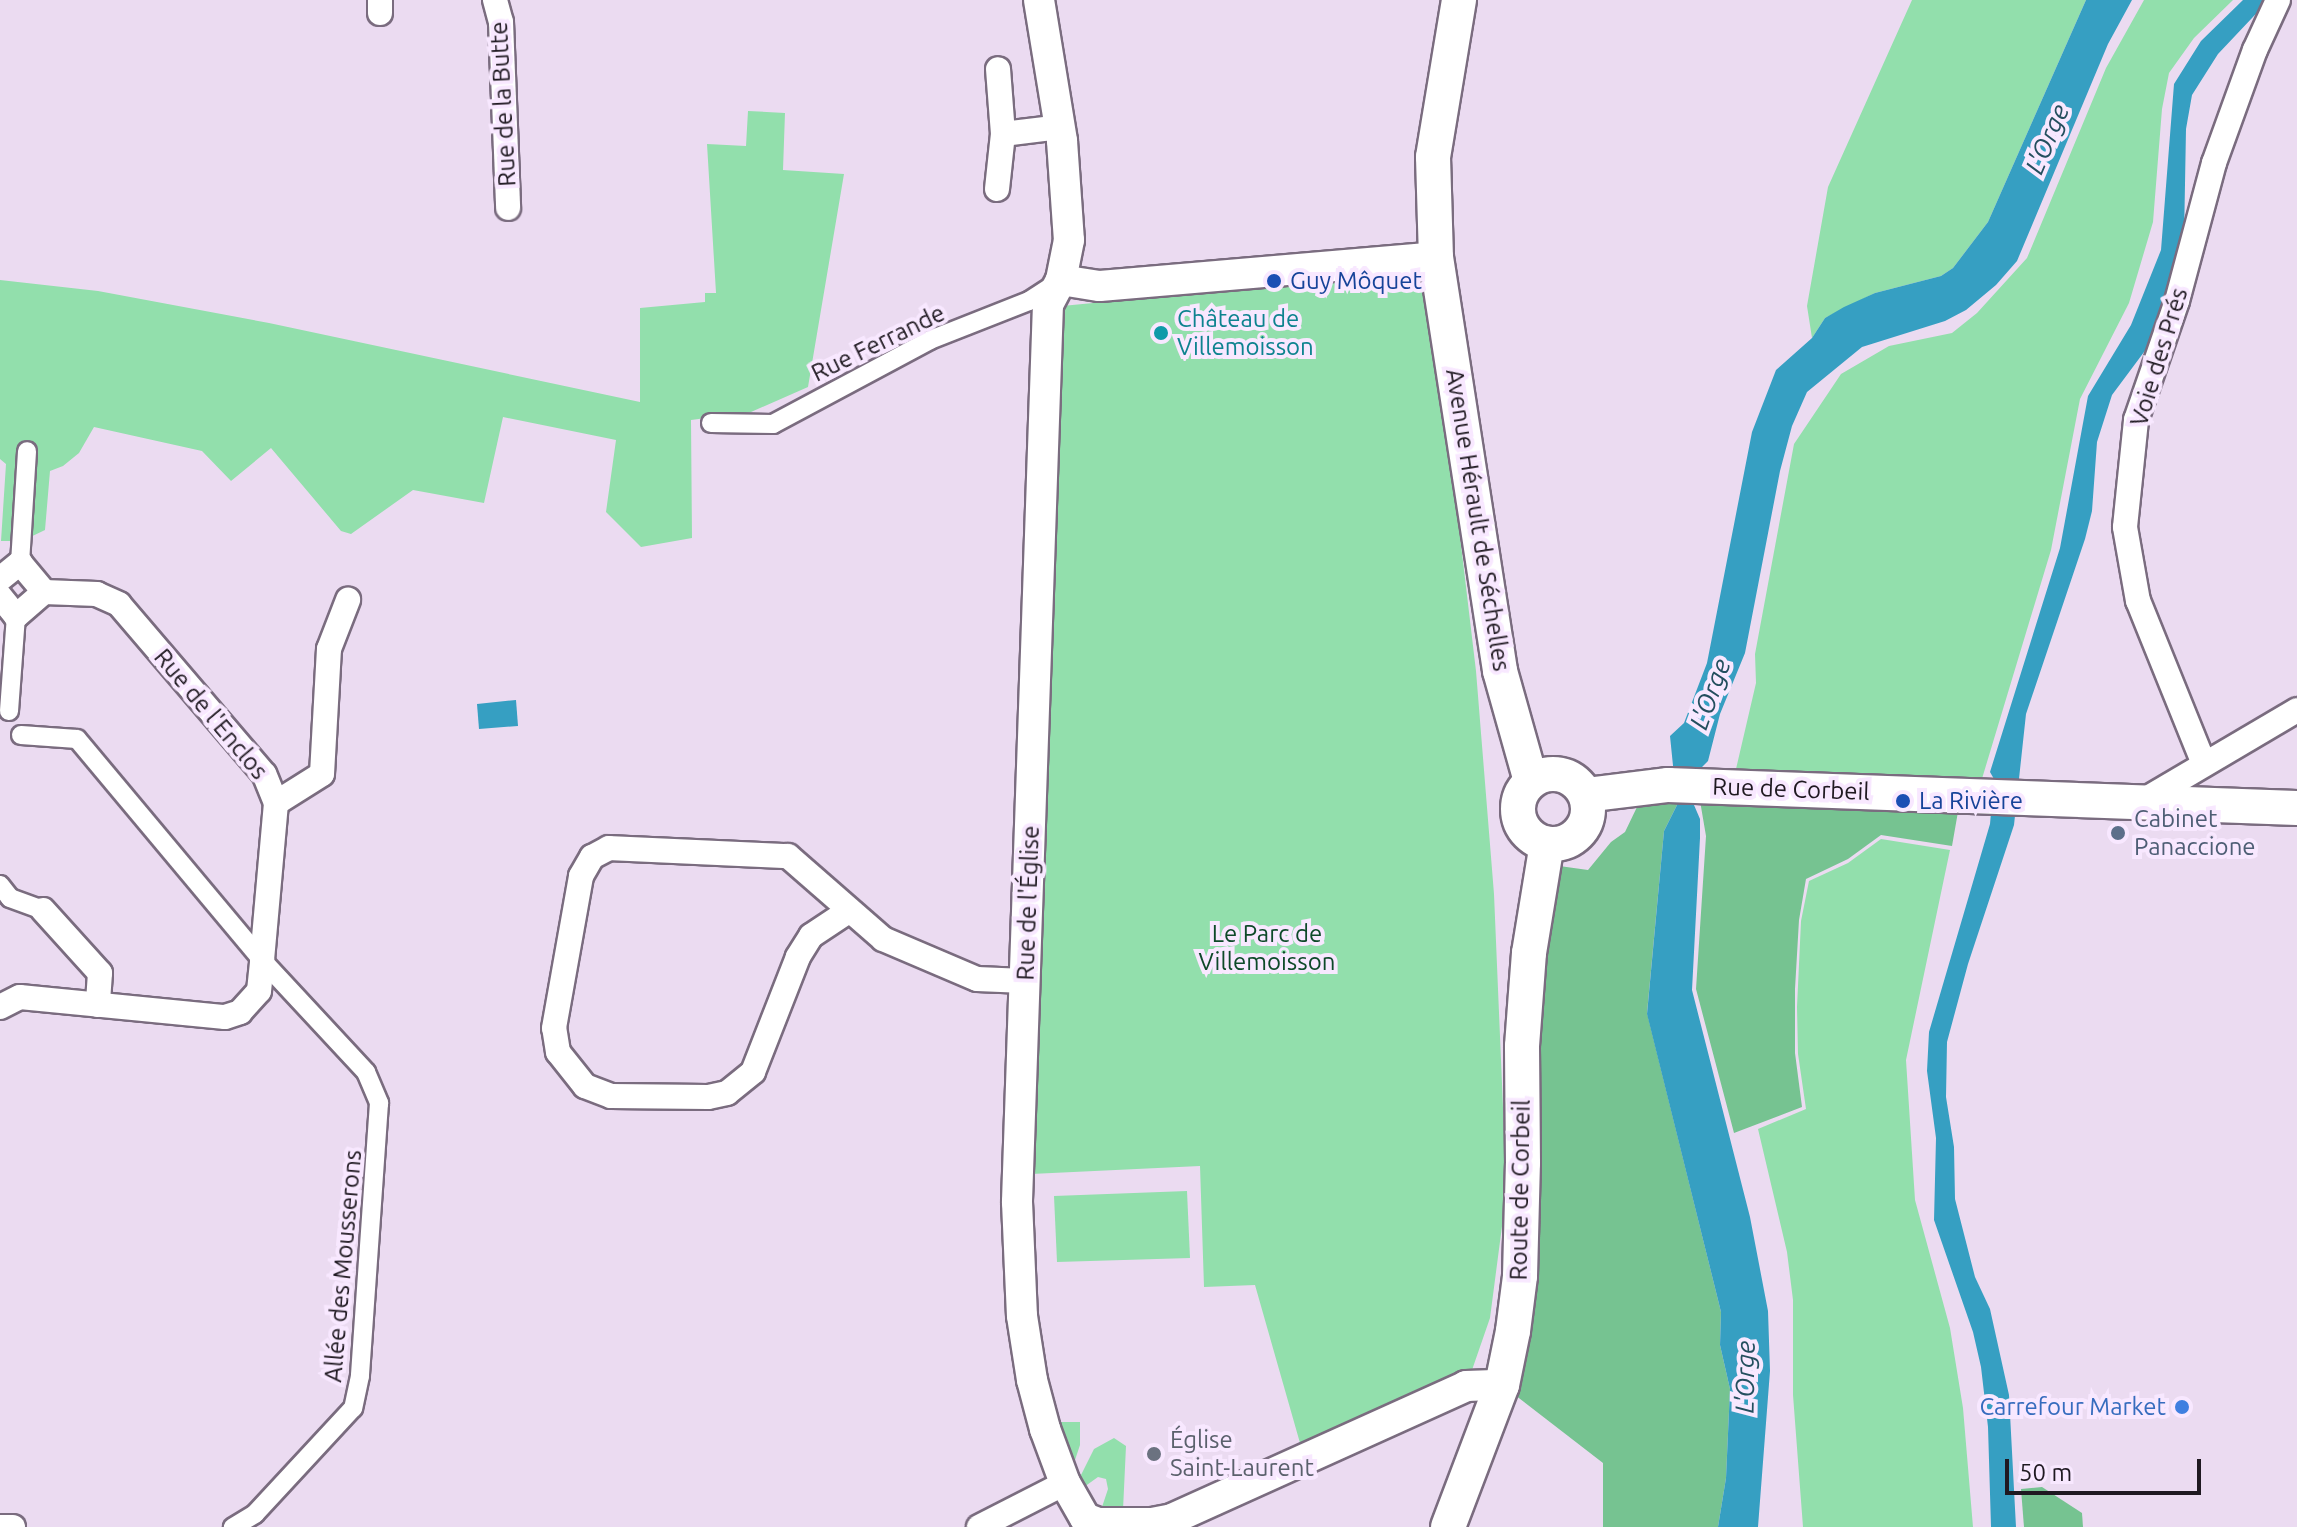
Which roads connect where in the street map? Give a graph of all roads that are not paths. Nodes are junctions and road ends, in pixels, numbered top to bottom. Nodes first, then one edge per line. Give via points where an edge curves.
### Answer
1 (495, 0) edge
2 (1039, 0) edge
3 (1459, 0) edge
4 (2278, 0) edge
5 (998, 69) dead end
6 (1060, 127) junction
7 (1003, 134) junction
8 (997, 189) dead end
9 (508, 208) dead end
10 (1436, 257) junction
11 (1061, 280) junction
12 (711, 423) dead end
13 (27, 451) dead end
14 (20, 563) junction
15 (0, 579) edge
16 (44, 592) junction
17 (0, 596) edge
18 (348, 600) dead end
19 (16, 616) junction
20 (2297, 710) edge
21 (9, 711) dead end
22 (21, 735) dead end
23 (2204, 764) junction
24 (1531, 781) junction
25 (1586, 795) junction
26 (2140, 802) junction
27 (276, 803) junction
28 (2297, 808) edge
29 (1547, 843) junction
30 (0, 885) edge
31 (43, 910) joint
32 (847, 912) junction
33 (262, 960) junction
34 (1025, 981) junction
35 (98, 1005) junction
36 (0, 1007) edge
37 (1502, 1385) junction
38 (1065, 1483) junction
39 (0, 1527) edge
40 (13, 1527) edge
41 (233, 1527) edge
42 (979, 1527) edge
43 (1448, 1527) edge

1 - 9 street, Rue de la Butte via 501,22
2 - 6 street, Rue de l'Église
3 - 10 main road, Avenue Hérault de Séchelles via 1433,157
4 - 23 street, Voie des Prés via 2214,163 2177,301 2136,420 2125,527 2138,601
5 - 7 street
6 - 7 street
6 - 11 street, Rue de l'Église via 1069,240
7 - 8 street
10 - 11 street via 1100,286
10 - 24 main road, Avenue Hérault de Séchelles via 1500,671
11 - 12 street, Rue Ferrande via 1029,301 930,340 773,424
11 - 34 street, Rue de l'Église via 1048,304
13 - 14 street
14 - 15 street
14 - 16 street
16 - 19 street
16 - 27 street, Rue de l'Enclos via 97,594 119,604 264,774
17 - 19 street
18 - 27 street via 329,649 322,774
19 - 21 street
20 - 23 street
22 - 33 street via 77,739
23 - 26 street
24 - 25 main road via 1561,774
24 - 29 main road via 1520,797 1519,817 1529,834
25 - 26 main road, Rue de Corbeil via 1668,785
25 - 29 main road via 1580,831 1565,842
26 - 28 main road, Rue de Corbeil
27 - 33 street, Rue de l'Enclos
29 - 37 main road, Route de Corbeil via 1529,953 1522,1046 1520,1276
30 - 31 street via 10,898
31 - 35 street via 100,973
32 - 32 street via 788,856 609,848 592,857 581,876 554,1028 558,1052 585,1086 611,1096 727,1093 753,1072 811,936
32 - 34 street via 883,939 977,979
33 - 35 street, Rue de l'Enclos via 259,991 240,1012 225,1017
33 - 41 street, Allée des Mousserons via 366,1072 379,1103 360,1376 353,1408 255,1514
34 - 38 street, Rue de l'Église via 1017,1202 1022,1316 1032,1380
35 - 36 street, Rue de l'Enclos via 20,997
37 - 38 street, Rue de l'Église via 1466,1386 1172,1519 1098,1523 1085,1518
37 - 43 main road, Route de Corbeil
38 - 42 street
39 - 40 street

